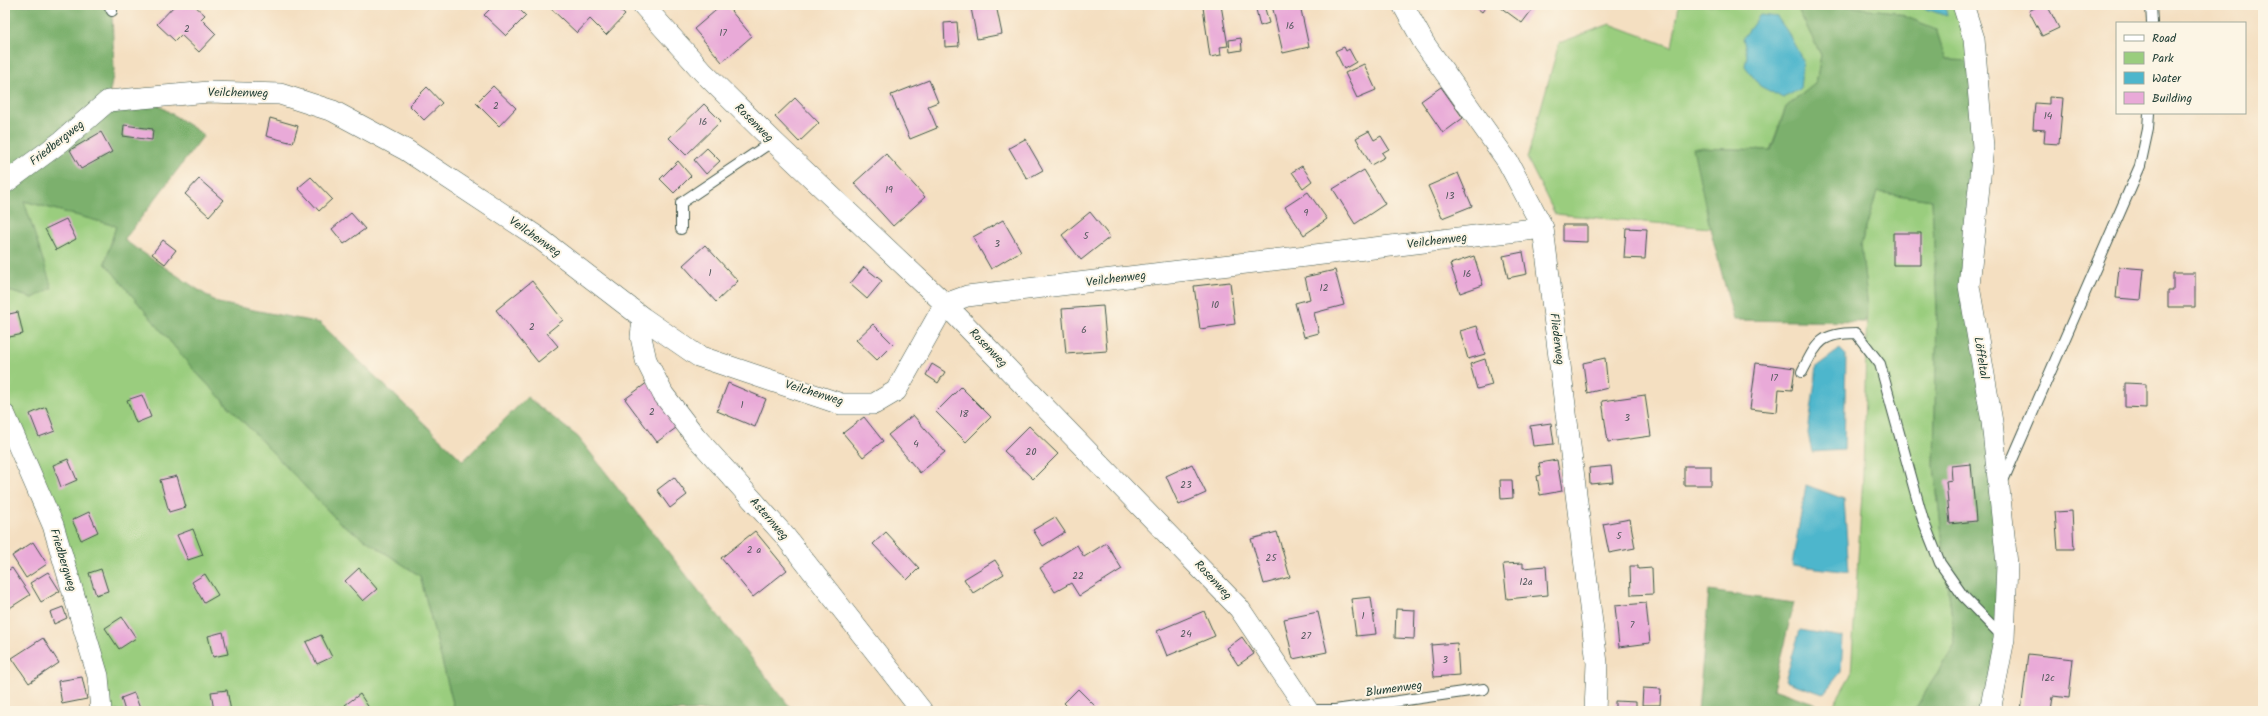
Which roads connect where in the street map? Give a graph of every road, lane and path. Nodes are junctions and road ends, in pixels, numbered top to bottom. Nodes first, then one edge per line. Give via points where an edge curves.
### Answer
1 (643, 5) edge
2 (1403, 5) edge
3 (1962, 5) edge
4 (2151, 5) edge
5 (2152, 22) edge
6 (108, 102) joint
7 (2149, 114) edge
8 (773, 141) junction
9 (5, 183) edge
10 (1543, 228) junction
11 (681, 229) dead end
12 (945, 304) junction
13 (643, 318) junction
14 (1802, 372) dead end
15 (5, 415) edge
16 (1999, 491) junction
17 (2004, 639) junction
18 (1484, 689) dead end
19 (101, 711) edge
20 (922, 711) edge
21 (1308, 711) edge
22 (1595, 711) edge
23 (1990, 711) edge

1 - 8 street, Rosenweg via 703,72
2 - 10 street, Fliederweg via 1424,43 1508,162
3 - 16 street, Löffeltal via 1974,39 1983,147 1969,286 1992,422
4 - 5 lane
6 - 9 street, Friedbergweg via 62,141
6 - 13 street, Veilchenweg via 209,92 280,94 333,111 406,150 539,238
7 - 16 lane via 2140,166
8 - 11 lane via 681,202
8 - 12 street, Rosenweg
10 - 12 street, Veilchenweg via 967,296
10 - 22 street, Fliederweg via 1597,663
12 - 13 street, Veilchenweg via 896,391 874,404 841,404 698,356
12 - 21 street, Rosenweg via 1239,608
13 - 20 street, Asternweg via 642,337 646,360 663,394 696,436 784,535
14 - 17 lane via 1816,346 1836,333 1856,333 1880,364 1923,520 1940,563 1963,596
15 - 19 street, Friedbergweg via 53,525 98,676
16 - 17 street, Löffeltal via 2006,564
17 - 23 street, Löffeltal
18 - 21 lane, Blumenweg via 1335,710

